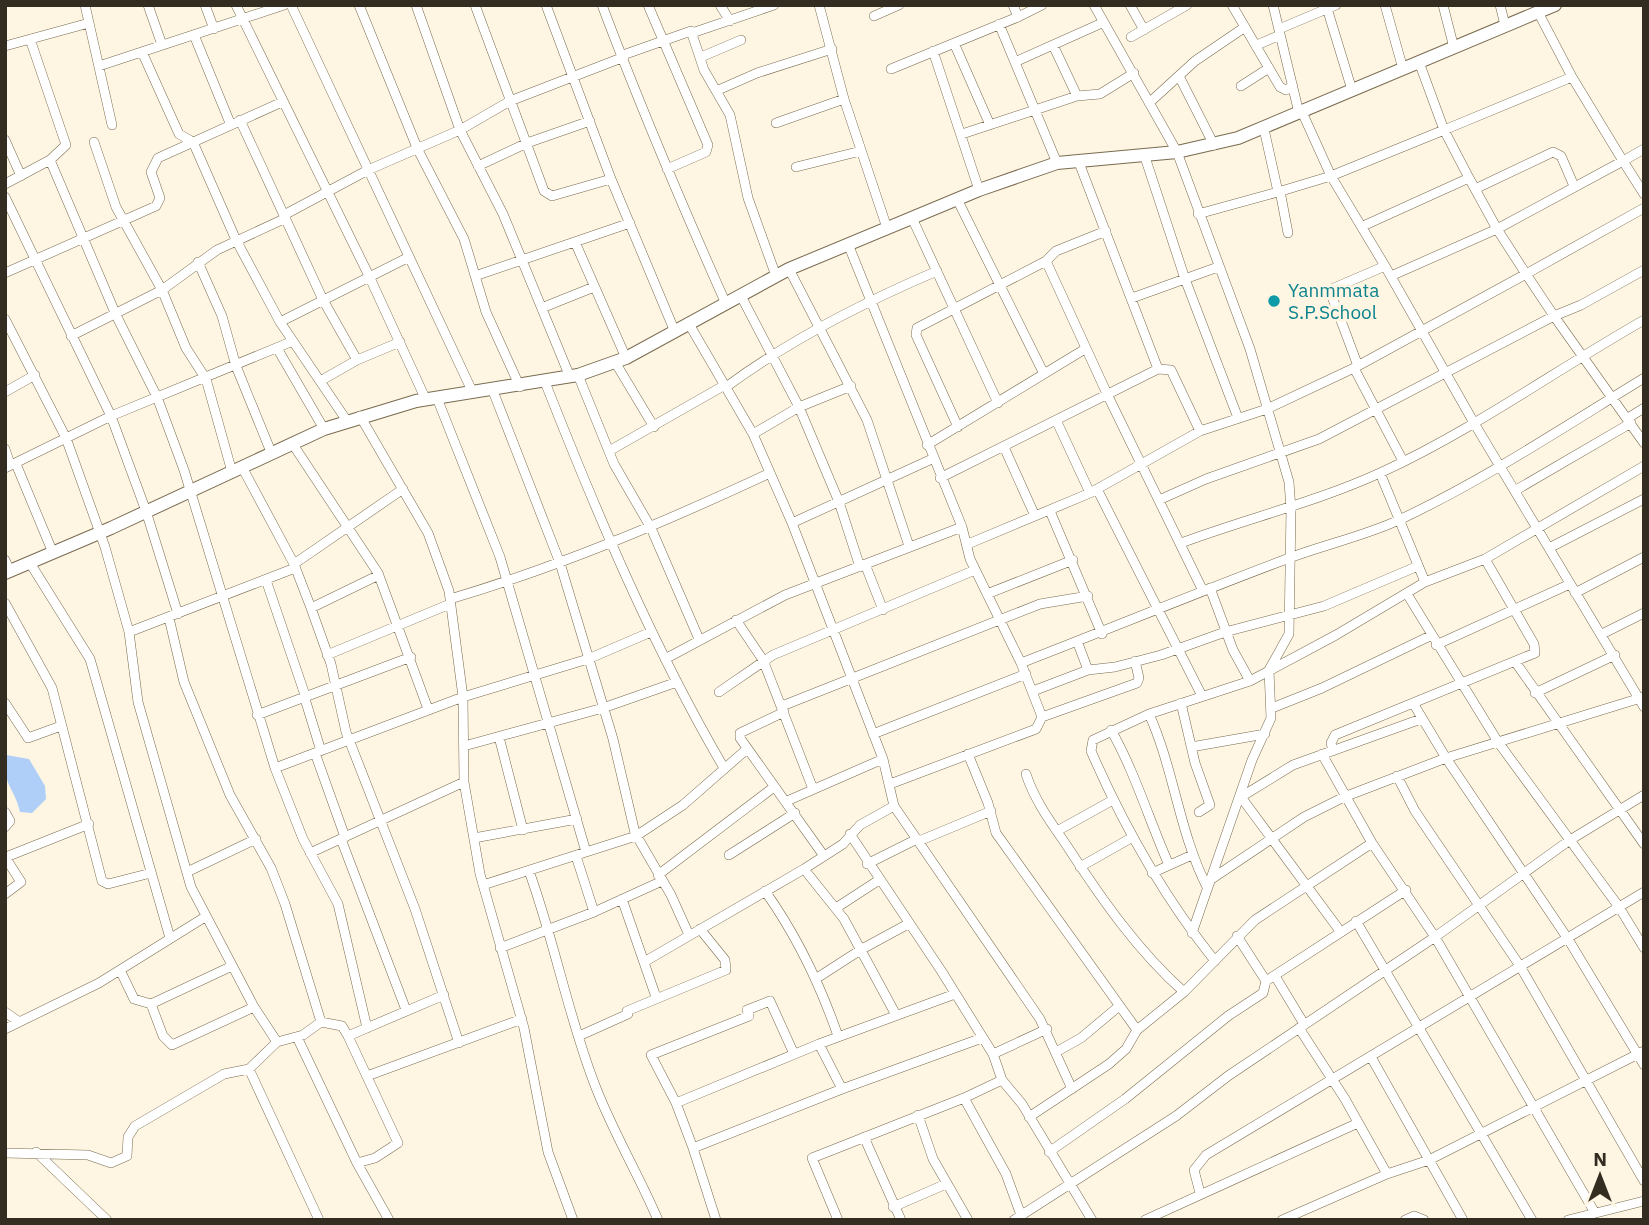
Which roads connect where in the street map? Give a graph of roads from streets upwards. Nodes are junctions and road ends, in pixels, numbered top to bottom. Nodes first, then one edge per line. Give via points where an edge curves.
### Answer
1 (85, 5) edge
2 (148, 5) edge
3 (205, 5) edge
4 (236, 5) edge
5 (284, 5) edge
6 (291, 5) edge
7 (359, 5) edge
8 (416, 5) edge
9 (475, 5) edge
10 (546, 5) edge
11 (602, 5) edge
12 (648, 5) edge
13 (720, 5) edge
14 (774, 5) edge
15 (819, 5) edge
16 (899, 5) edge
17 (1013, 5) edge
18 (1042, 5) edge
19 (1094, 5) edge
20 (1130, 5) edge
21 (1232, 5) edge
22 (1273, 5) edge
23 (1385, 5) edge
24 (1443, 5) edge
25 (1500, 5) edge
26 (1555, 5) edge
27 (761, 7) edge
28 (1181, 7) edge
29 (1329, 7) edge
30 (1538, 12) junction
31 (874, 16) dead end
32 (1018, 17) junction
33 (242, 20) junction
34 (730, 20) junction
35 (89, 23) junction
36 (1102, 23) junction
37 (999, 24) junction
38 (1506, 25) junction
39 (1245, 27) junction
40 (214, 29) junction
41 (1144, 30) junction
42 (1279, 32) junction
43 (692, 33) junction
44 (194, 35) junction
45 (1131, 37) dead end
46 (30, 39) junction
47 (741, 40) dead end
48 (664, 41) junction
49 (954, 43) junction
50 (162, 45) junction
51 (1053, 45) junction
52 (1257, 45) junction
53 (5, 46) edge
54 (1454, 48) junction
55 (832, 50) junction
56 (933, 51) junction
57 (142, 52) junction
58 (624, 56) junction
59 (701, 57) junction
60 (1015, 62) junction
61 (1419, 62) junction
62 (99, 66) junction
63 (1269, 68) junction
64 (891, 69) dead end
65 (1403, 69) junction
66 (1134, 74) junction
67 (573, 76) junction
68 (1179, 76) junction
69 (1572, 77) junction
70 (1241, 86) dead end
71 (1293, 86) junction
72 (1352, 90) junction
73 (716, 91) junction
74 (1077, 96) junction
75 (844, 99) junction
76 (510, 101) junction
77 (282, 102) junction
78 (1149, 103) junction
79 (1035, 111) junction
80 (1301, 113) junction
81 (240, 120) junction
82 (590, 121) junction
83 (230, 123) junction
84 (776, 123) dead end
85 (112, 125) dead end
86 (990, 125) junction
87 (1264, 129) junction
88 (460, 130) junction
89 (1444, 130) junction
90 (962, 134) junction
91 (5, 140) edge
92 (94, 142) dead end
93 (193, 142) junction
94 (527, 143) junction
95 (1214, 145) junction
96 (1644, 149) edge
97 (418, 150) junction
98 (861, 151) junction
99 (1177, 152) junction
100 (1144, 154) junction
101 (50, 160) junction
102 (1078, 160) junction
103 (1623, 161) junction
104 (1057, 163) junction
105 (478, 166) junction
106 (796, 167) dead end
107 (667, 169) junction
108 (368, 170) junction
109 (21, 176) junction
110 (1331, 176) junction
111 (1469, 178) junction
112 (611, 179) junction
113 (5, 184) edge
114 (1574, 186) junction
115 (1475, 189) junction
116 (979, 190) junction
117 (1279, 191) junction
118 (326, 192) junction
119 (1644, 194) edge
120 (5, 197) edge
121 (957, 199) junction
122 (1644, 208) edge
123 (1198, 214) junction
124 (285, 216) junction
125 (912, 218) junction
126 (124, 222) junction
127 (630, 223) junction
128 (1363, 226) junction
129 (887, 228) junction
130 (1497, 229) junction
131 (1106, 231) junction
132 (1288, 233) dead end
133 (83, 240) junction
134 (236, 240) junction
135 (575, 242) junction
136 (848, 244) junction
137 (409, 257) junction
138 (522, 258) junction
139 (36, 261) junction
140 (1046, 261) junction
141 (198, 262) junction
142 (1385, 266) junction
143 (1218, 267) junction
144 (789, 269) junction
145 (1644, 270) edge
146 (937, 271) junction
147 (5, 273) edge
148 (1526, 274) junction
149 (475, 276) junction
150 (776, 276) junction
151 (1391, 276) junction
152 (370, 278) junction
153 (1185, 279) junction
154 (1000, 286) junction
155 (594, 287) junction
156 (162, 290) junction
157 (741, 296) junction
158 (1132, 298) junction
159 (872, 299) junction
160 (323, 300) junction
161 (726, 304) junction
162 (544, 307) junction
163 (955, 307) junction
164 (116, 315) junction
165 (1554, 316) junction
166 (5, 319) edge
167 (1644, 320) edge
168 (280, 322) junction
169 (689, 324) junction
170 (821, 327) junction
171 (1422, 330) junction
172 (675, 332) junction
173 (71, 336) junction
174 (293, 341) junction
175 (400, 342) junction
176 (277, 348) junction
177 (1085, 349) junction
178 (770, 355) junction
179 (1582, 355) junction
180 (357, 360) junction
181 (621, 360) junction
182 (236, 366) junction
183 (1356, 367) junction
184 (1158, 369) junction
185 (1044, 373) junction
186 (1447, 374) junction
187 (34, 375) junction
188 (574, 376) junction
189 (206, 379) junction
190 (1644, 379) edge
191 (322, 380) junction
192 (545, 382) junction
193 (725, 386) junction
194 (851, 386) junction
195 (520, 387) junction
196 (493, 391) junction
197 (5, 392) edge
198 (473, 393) junction
199 (1108, 396) junction
200 (157, 397) junction
201 (1613, 397) junction
202 (431, 399) junction
203 (998, 403) junction
204 (799, 407) junction
205 (1644, 408) edge
206 (1267, 409) junction
207 (1375, 412) junction
208 (111, 416) junction
209 (354, 418) junction
210 (1238, 418) junction
211 (1630, 421) junction
212 (1058, 422) junction
213 (1474, 424) junction
214 (654, 427) junction
215 (958, 427) junction
216 (324, 429) junction
217 (1200, 430) junction
218 (753, 434) junction
219 (65, 438) junction
220 (292, 443) junction
221 (1644, 443) edge
222 (927, 445) junction
223 (1004, 447) junction
224 (5, 449) edge
225 (609, 451) junction
226 (271, 452) junction
227 (1280, 454) junction
228 (933, 459) junction
229 (1403, 461) junction
230 (16, 464) junction
231 (1140, 464) junction
232 (1500, 464) junction
233 (1644, 466) edge
234 (5, 468) edge
235 (237, 469) junction
236 (770, 473) junction
237 (1380, 473) junction
238 (940, 478) junction
239 (888, 480) junction
240 (403, 489) junction
241 (1516, 490) junction
242 (191, 491) junction
243 (1093, 491) junction
244 (1644, 499) edge
245 (1158, 500) junction
246 (839, 502) junction
247 (1291, 509) junction
248 (146, 510) junction
249 (1050, 511) junction
250 (1035, 516) junction
251 (1399, 520) junction
252 (792, 523) junction
253 (962, 527) junction
254 (349, 528) junction
255 (651, 528) junction
256 (1537, 528) junction
257 (100, 533) junction
258 (1181, 542) junction
259 (612, 543) junction
260 (968, 544) junction
261 (909, 546) junction
262 (1549, 548) junction
263 (53, 553) junction
264 (1290, 557) junction
265 (1644, 557) edge
266 (1485, 559) junction
267 (1073, 560) junction
268 (30, 563) junction
269 (560, 564) junction
270 (295, 566) junction
271 (862, 566) junction
272 (1418, 566) junction
273 (7, 568) edge
274 (975, 570) junction
275 (379, 575) junction
276 (266, 580) junction
277 (507, 582) junction
278 (1425, 582) junction
279 (817, 583) junction
280 (1573, 588) junction
281 (1207, 589) junction
282 (986, 594) junction
283 (1407, 594) junction
284 (222, 596) junction
285 (1088, 596) junction
286 (450, 602) junction
287 (5, 603) edge
288 (311, 608) junction
289 (1511, 609) junction
290 (883, 610) junction
291 (1158, 610) junction
292 (1644, 614) edge
293 (173, 616) junction
294 (1288, 617) junction
295 (736, 620) junction
296 (999, 621) junction
297 (399, 624) junction
298 (834, 629) junction
299 (129, 632) junction
300 (651, 632) junction
301 (1225, 632) junction
302 (1102, 634) junction
303 (1602, 634) junction
304 (699, 639) junction
305 (1077, 641) junction
306 (1433, 641) junction
307 (1179, 650) junction
308 (327, 654) junction
309 (1615, 655) junction
310 (411, 657) junction
311 (588, 659) junction
312 (665, 659) junction
313 (764, 660) junction
314 (1135, 661) junction
315 (1021, 663) junction
316 (1516, 663) junction
317 (1088, 670) junction
318 (1269, 670) junction
319 (1026, 674) junction
320 (534, 676) junction
321 (852, 680) junction
322 (1250, 681) junction
323 (677, 682) junction
324 (1461, 683) junction
325 (335, 686) junction
326 (1033, 691) junction
327 (719, 692) dead end
328 (1535, 693) junction
329 (1202, 696) junction
330 (463, 697) junction
331 (306, 698) junction
332 (1642, 701) edge
333 (5, 703) edge
334 (1181, 703) junction
335 (1413, 703) junction
336 (603, 708) junction
337 (1272, 708) junction
338 (428, 709) junction
339 (783, 709) junction
340 (1149, 714) junction
341 (257, 715) junction
342 (1041, 717) junction
343 (1421, 719) junction
344 (1555, 723) junction
345 (549, 724) junction
346 (61, 726) junction
347 (1111, 730) junction
348 (873, 734) junction
349 (1265, 734) junction
350 (499, 737) junction
351 (349, 742) junction
352 (1498, 742) junction
353 (464, 746) junction
354 (1191, 747) junction
355 (747, 748) junction
356 (1333, 751) junction
357 (318, 752) junction
358 (968, 754) junction
359 (1322, 754) junction
360 (1446, 758) junction
361 (883, 759) junction
362 (275, 768) junction
363 (724, 768) junction
364 (1026, 774) dead end
365 (1397, 776) junction
366 (464, 782) junction
367 (890, 784) junction
368 (774, 787) junction
369 (813, 789) junction
370 (1644, 795) edge
371 (1241, 797) junction
372 (1344, 797) junction
373 (1113, 800) junction
374 (787, 802) junction
375 (894, 806) junction
376 (1620, 810) junction
377 (990, 811) junction
378 (5, 812) edge
379 (1199, 812) dead end
380 (795, 813) junction
381 (577, 819) junction
382 (379, 820) junction
383 (89, 824) junction
384 (5, 827) edge
385 (523, 830) junction
386 (1057, 831) junction
387 (850, 834) junction
388 (636, 836) junction
389 (343, 838) junction
390 (474, 838) junction
391 (1131, 838) junction
392 (256, 839) junction
393 (1272, 839) junction
394 (1570, 839) junction
395 (918, 840) junction
396 (1372, 843) junction
397 (1644, 844) edge
398 (586, 852) junction
399 (310, 853) junction
400 (729, 855) dead end
401 (1192, 855) junction
402 (576, 856) junction
403 (824, 856) junction
404 (5, 857) edge
405 (867, 864) junction
406 (1169, 865) junction
407 (1080, 866) junction
408 (804, 869) junction
409 (529, 871) junction
410 (187, 872) junction
411 (1524, 872) junction
412 (151, 873) junction
413 (1153, 873) junction
414 (660, 878) junction
415 (879, 880) junction
416 (1210, 882) junction
417 (483, 885) junction
418 (1305, 886) junction
419 (1406, 890) junction
420 (765, 891) junction
421 (1644, 892) edge
422 (5, 894) edge
423 (622, 899) junction
424 (1481, 904) junction
425 (1619, 907) junction
426 (836, 908) junction
427 (594, 912) junction
428 (205, 917) junction
429 (1356, 921) junction
430 (908, 924) junction
431 (550, 929) junction
432 (700, 929) junction
433 (1340, 931) junction
434 (1192, 933) junction
435 (689, 935) junction
436 (1237, 936) junction
437 (1435, 937) junction
438 (170, 938) junction
439 (1568, 939) junction
440 (500, 948) junction
441 (1644, 948) edge
442 (862, 949) junction
443 (1214, 961) junction
444 (644, 962) junction
445 (232, 966) junction
446 (1520, 966) junction
447 (120, 970) junction
448 (1386, 970) junction
449 (1275, 976) junction
450 (817, 978) junction
451 (1266, 981) junction
452 (1184, 992) junction
453 (955, 994) junction
454 (444, 995) junction
455 (656, 997) junction
456 (1470, 997) junction
457 (151, 1004) junction
458 (254, 1007) junction
459 (1118, 1007) junction
460 (406, 1010) junction
461 (5, 1012) edge
462 (896, 1015) junction
463 (522, 1019) junction
464 (18, 1021) junction
465 (321, 1022) junction
466 (1301, 1026) junction
467 (367, 1028) junction
468 (5, 1029) edge
469 (1047, 1029) junction
470 (1418, 1029) junction
471 (1137, 1030) junction
472 (348, 1036) junction
473 (579, 1036) junction
474 (838, 1036) junction
475 (297, 1037) junction
476 (982, 1038) junction
477 (277, 1042) junction
478 (459, 1044) junction
479 (819, 1044) junction
480 (1056, 1052) junction
481 (1640, 1052) edge
482 (794, 1054) junction
483 (993, 1054) junction
484 (1371, 1057) junction
485 (1644, 1065) edge
486 (249, 1069) junction
487 (367, 1076) junction
488 (1002, 1080) junction
489 (1331, 1080) junction
490 (1585, 1080) junction
491 (842, 1089) junction
492 (1072, 1089) junction
493 (964, 1098) junction
494 (676, 1103) junction
495 (1535, 1109) junction
496 (918, 1115) junction
497 (1029, 1116) junction
498 (1358, 1124) junction
499 (1480, 1135) junction
500 (864, 1137) junction
501 (693, 1148) junction
502 (36, 1152) junction
503 (1049, 1152) junction
504 (5, 1153) edge
505 (1429, 1160) junction
506 (357, 1163) junction
507 (1387, 1174) junction
508 (1644, 1181) edge
509 (946, 1184) junction
510 (1070, 1186) junction
511 (1200, 1194) junction
512 (1644, 1201) edge
513 (893, 1207) junction
514 (1595, 1213) junction
515 (1019, 1218) edge
516 (1288, 1219) edge
517 (107, 1220) edge
518 (319, 1220) edge
519 (389, 1220) edge
520 (573, 1220) edge
521 (658, 1220) edge
522 (716, 1220) edge
523 (838, 1220) edge
524 (901, 1220) edge
525 (968, 1220) edge
526 (1092, 1220) edge
527 (1145, 1220) edge
528 (1405, 1220) edge
529 (1424, 1220) edge
530 (1463, 1220) edge
531 (1532, 1220) edge
532 (1568, 1220) edge

1 - 35 street
2 - 50 street
3 - 40 street
4 - 33 street
5 - 33 street
6 - 108 street
7 - 97 street
8 - 88 street
9 - 76 street
10 - 67 street
11 - 58 street
12 - 48 street
13 - 34 street
14 - 27 street
15 - 55 street
16 - 31 street
17 - 32 street
18 - 32 street
19 - 36 street
20 - 41 street
21 - 39 street
22 - 42 street
23 - 65 street
24 - 54 street
25 - 38 street
26 - 30 street
27 - 34 street
28 - 41 street
29 - 42 street
29 - 72 street
30 - 38 street
30 - 69 street
32 - 37 street
33 - 40 street
33 - 77 street
34 - 43 street
35 - 46 street
35 - 62 street
36 - 51 street
36 - 66 street
37 - 49 street
37 - 60 street
38 - 54 street
39 - 52 street
39 - 68 street
40 - 44 street
41 - 45 street
42 - 52 street
42 - 71 street
43 - 48 street
43 - 59 street
44 - 50 street
44 - 83 street
46 - 53 street
46 - 101 street via 65,139 64,150
47 - 59 street
48 - 58 street
48 - 107 street via 708,148
49 - 56 street
49 - 86 street
50 - 57 street
51 - 60 street
51 - 74 street
52 - 63 street
54 - 61 street
55 - 73 street
55 - 75 street
56 - 64 street
56 - 90 street
57 - 62 street
57 - 93 street via 179,134
58 - 67 street
58 - 107 street via 646,124
59 - 73 street
60 - 79 street
61 - 65 street
61 - 89 street
62 - 85 street
63 - 70 street
63 - 71 street via 1280,87
65 - 72 street
66 - 74 street via 1100,94
66 - 78 street
67 - 76 street
67 - 82 street
68 - 78 street
68 - 95 street
69 - 89 street
69 - 103 street
71 - 80 street
72 - 80 street
73 - 150 street via 735,131 748,198
74 - 79 street
75 - 84 street
75 - 98 street
76 - 88 street
76 - 94 street
77 - 81 street
77 - 118 street
78 - 99 street
79 - 86 street
79 - 104 street
80 - 87 street
80 - 110 street
81 - 83 street
81 - 124 street
82 - 94 street
82 - 112 street
83 - 93 street
86 - 90 street
87 - 95 street
87 - 117 street
88 - 97 street
88 - 105 street
89 - 110 street
89 - 111 street
90 - 116 street
91 - 109 street
92 - 126 street
93 - 126 street via 158,158 151,172 160,202
93 - 134 street
94 - 105 street
94 - 112 street via 549,196
95 - 99 street
96 - 103 street
97 - 108 street
97 - 149 street via 456,221
98 - 106 street
98 - 129 street
99 - 100 street
99 - 123 street
100 - 102 street
100 - 153 street
101 - 109 street
101 - 133 street
102 - 104 street
102 - 131 street
103 - 114 street
103 - 119 street
104 - 116 street
105 - 138 street
107 - 161 street
108 - 118 street
108 - 137 street
109 - 113 street
110 - 117 street
110 - 128 street
111 - 115 street
111 - 128 street
112 - 127 street
114 - 115 street via 1561,156 1553,152
114 - 130 street
115 - 130 street
116 - 121 street
117 - 123 street
117 - 132 street
118 - 124 street
118 - 152 street
120 - 139 street
121 - 125 street
121 - 154 street
122 - 148 street
123 - 143 street
124 - 134 street
124 - 160 street
125 - 129 street
125 - 146 street
126 - 133 street
126 - 156 street
127 - 135 street
127 - 172 street
128 - 142 street
129 - 136 street
130 - 148 street
130 - 151 street
131 - 140 street via 1056,251
131 - 158 street
133 - 139 street
133 - 164 street
134 - 141 street
134 - 168 street
135 - 138 street
135 - 155 street
136 - 144 street
136 - 159 street
137 - 152 street
137 - 198 street
138 - 149 street
138 - 162 street
139 - 147 street
139 - 173 street
140 - 154 street
140 - 177 street
141 - 156 street
141 - 182 street via 222,316
142 - 151 street
142 - 183 street via 1334,288 1331,294
143 - 153 street
143 - 206 street via 1250,349
144 - 150 street
144 - 170 street
145 - 165 street
146 - 159 street
146 - 163 street
148 - 165 street
148 - 171 street
149 - 195 street
150 - 157 street
151 - 171 street
152 - 160 street
152 - 175 street
153 - 158 street
153 - 210 street
154 - 163 street
154 - 185 street
155 - 162 street
155 - 181 street
156 - 164 street
156 - 189 street via 186,348
157 - 161 street
157 - 178 street
158 - 184 street
159 - 170 street
159 - 222 street
160 - 168 street
160 - 180 street
161 - 169 street
162 - 188 street
163 - 203 street
163 - 215 street via 915,331
164 - 173 street
164 - 200 street
165 - 179 street
165 - 186 street
166 - 187 street
167 - 179 street
168 - 174 street
169 - 172 street
169 - 193 street
170 - 178 street
170 - 194 street
171 - 183 street
171 - 186 street
172 - 181 street
173 - 208 street
174 - 176 street
174 - 191 street
175 - 180 street
175 - 202 street
176 - 182 street
176 - 216 street
177 - 185 street
177 - 199 street
178 - 193 street
178 - 204 street
179 - 201 street
179 - 213 street
180 - 191 street
181 - 188 street
181 - 214 street
182 - 189 street
182 - 226 street
183 - 206 street
183 - 207 street
184 - 199 street
184 - 217 street via 1171,370
185 - 203 street
186 - 207 street
186 - 213 street
187 - 197 street
187 - 219 street
188 - 192 street
188 - 225 street
189 - 200 street
189 - 235 street
190 - 201 street
191 - 209 street
192 - 195 street
192 - 259 street
193 - 214 street
193 - 218 street
194 - 204 street
194 - 239 street
195 - 196 street
196 - 198 street
196 - 269 street
198 - 202 street
199 - 212 street
199 - 231 street
200 - 208 street
200 - 242 street
201 - 211 street
201 - 232 street
202 - 209 street
202 - 277 street via 496,544
203 - 215 street
204 - 218 street
204 - 246 street
205 - 211 street
206 - 210 street
206 - 227 street
207 - 227 street
207 - 229 street
208 - 219 street
208 - 248 street
209 - 216 street
209 - 240 street
210 - 217 street
211 - 221 street
211 - 241 street
212 - 223 street
212 - 243 street
213 - 229 street
213 - 232 street
214 - 225 street
215 - 222 street
216 - 220 street
217 - 231 street
218 - 236 street
219 - 230 street
219 - 257 street
220 - 226 street
220 - 254 street
222 - 228 street
223 - 238 street
223 - 250 street
224 - 230 street via 10,464
225 - 255 street
226 - 235 street
227 - 245 street
227 - 247 street
228 - 238 street
228 - 239 street
229 - 237 street
230 - 234 street
230 - 263 street
231 - 243 street
231 - 245 street
232 - 241 street
232 - 251 street
233 - 256 street
235 - 242 street
235 - 270 street
236 - 252 street
236 - 255 street
237 - 247 street
237 - 251 street
238 - 253 street
239 - 246 street
239 - 261 street
240 - 254 street
240 - 286 street via 432,542
241 - 256 street
242 - 248 street
242 - 284 street
243 - 249 street
243 - 291 street
244 - 262 street
245 - 258 street
246 - 252 street
246 - 271 street
247 - 258 street
247 - 264 street
248 - 257 street
248 - 293 street
249 - 250 street
249 - 267 street
250 - 260 street
251 - 264 street
251 - 272 street
252 - 279 street
253 - 260 street
253 - 261 street
254 - 270 street
254 - 275 street
255 - 259 street
255 - 304 street
256 - 262 street
256 - 266 street
257 - 263 street
257 - 299 street
258 - 281 street
259 - 269 street
259 - 300 street
260 - 274 street
261 - 271 street
262 - 280 street
263 - 268 street
264 - 281 street
264 - 294 street
265 - 280 street
266 - 278 street
266 - 289 street
267 - 282 street
267 - 285 street
268 - 273 street
268 - 412 street via 90,659
269 - 277 street
269 - 311 street
270 - 276 street
270 - 288 street
271 - 279 street
271 - 290 street
272 - 278 street
272 - 294 street
274 - 282 street
274 - 290 street
275 - 288 street
275 - 297 street
276 - 284 street
276 - 331 street
277 - 286 street
277 - 320 street
278 - 283 street
279 - 295 street
279 - 298 street
280 - 289 street
280 - 303 street
281 - 291 street
281 - 301 street
282 - 296 street
283 - 306 street
283 - 318 street
284 - 293 street
284 - 341 street
285 - 296 street via 1040,604
285 - 302 street
286 - 297 street
286 - 330 street
287 - 346 street via 44,668
288 - 308 street
289 - 306 street
289 - 316 street via 1535,648 1531,656
290 - 298 street
291 - 302 street
291 - 307 street
292 - 303 street
293 - 299 street
293 - 392 street via 184,681 230,795
294 - 301 street
294 - 318 street via 1287,641
295 - 304 street
295 - 313 street
296 - 315 street
296 - 321 street
297 - 308 street
297 - 310 street
298 - 313 street
298 - 321 street
299 - 410 street via 138,702
300 - 311 street
300 - 312 street
301 - 307 street
301 - 322 street
302 - 305 street
303 - 309 street
304 - 312 street
305 - 315 street
305 - 317 street
306 - 324 street
306 - 337 street
307 - 314 street
307 - 329 street
308 - 325 street
309 - 328 street
309 - 332 street
310 - 325 street
310 - 338 street
311 - 320 street
311 - 336 street
312 - 323 street
313 - 327 street
313 - 339 street
314 - 317 street
314 - 342 street via 1136,683
315 - 319 street
316 - 324 street
316 - 328 street
317 - 326 street
318 - 322 street
318 - 337 street
319 - 326 street
319 - 348 street
320 - 330 street
320 - 345 street
321 - 339 street
321 - 348 street
322 - 329 street
323 - 336 street
323 - 363 street
324 - 335 street
324 - 352 street
325 - 331 street
325 - 351 street
326 - 342 street
328 - 344 street
329 - 334 street
330 - 338 street
330 - 353 street
331 - 341 street
331 - 357 street
332 - 344 street
333 - 346 street via 28,738
334 - 340 street
334 - 354 street
335 - 343 street
335 - 356 street via 1335,735
336 - 345 street
336 - 388 street
337 - 349 street
338 - 351 street
339 - 355 street via 740,733
339 - 369 street
340 - 347 street
340 - 401 street
341 - 362 street
342 - 358 street via 1036,729
343 - 356 street
343 - 360 street
344 - 352 street
344 - 376 street
345 - 350 street
345 - 381 street
346 - 383 street
347 - 373 street via 1091,745
347 - 406 street via 1128,759
348 - 361 street
349 - 354 street
349 - 371 street
350 - 353 street
350 - 385 street
351 - 357 street
351 - 382 street
352 - 360 street
352 - 394 street
353 - 366 street
354 - 379 street via 1210,805
355 - 363 street
355 - 368 street
356 - 359 street
357 - 362 street
357 - 389 street
358 - 367 street
358 - 377 street
359 - 371 street via 1293,765
359 - 372 street
360 - 365 street
360 - 411 street
361 - 367 street
361 - 369 street
362 - 399 street
363 - 388 street via 683,805
364 - 386 street
365 - 372 street
365 - 424 street via 1415,811
366 - 382 street
366 - 390 street
367 - 375 street
368 - 374 street
368 - 414 street
369 - 374 street
370 - 376 street
371 - 393 street
371 - 416 street
372 - 393 street
372 - 396 street
373 - 386 street
373 - 391 street
374 - 380 street
375 - 387 street
375 - 395 street
376 - 394 street
376 - 397 street
377 - 395 street
377 - 459 street via 996,833 1012,858
378 - 384 street via 10,821
380 - 400 street
380 - 403 street
381 - 385 street
381 - 398 street
382 - 389 street
382 - 454 street
383 - 404 street
383 - 412 street via 104,883
385 - 390 street
386 - 407 street
387 - 403 street
387 - 405 street
388 - 398 street
388 - 414 street
389 - 399 street
389 - 460 street
390 - 417 street
391 - 407 street
391 - 413 street
392 - 410 street
392 - 465 street via 285,904
393 - 416 street
393 - 418 street
394 - 411 street
394 - 425 street
395 - 405 street
395 - 469 street
396 - 418 street
396 - 419 street
398 - 402 street
399 - 467 street via 338,904
401 - 406 street
401 - 416 street
402 - 409 street
402 - 427 street
403 - 408 street
404 - 422 street via 21,883
405 - 415 street
406 - 413 street
407 - 452 street via 1152,963
408 - 420 street
408 - 426 street
409 - 417 street
409 - 431 street
410 - 428 street
411 - 424 street
411 - 439 street
412 - 438 street
413 - 434 street
414 - 423 street
414 - 435 street
415 - 426 street
415 - 430 street
416 - 434 street
417 - 440 street
418 - 433 street
418 - 436 street
419 - 429 street
419 - 437 street
420 - 432 street
420 - 450 street
421 - 425 street
423 - 427 street
423 - 444 street
424 - 437 street
424 - 446 street
425 - 439 street
425 - 441 street
426 - 442 street
427 - 431 street
428 - 438 street
428 - 445 street
429 - 433 street
429 - 448 street
430 - 442 street
430 - 453 street
431 - 440 street
431 - 473 street
432 - 435 street
432 - 455 street via 725,960 726,970
433 - 449 street
434 - 443 street
435 - 444 street
436 - 443 street
436 - 451 street
437 - 448 street
437 - 456 street
438 - 447 street
439 - 446 street
439 - 481 street
440 - 463 street
442 - 450 street
442 - 462 street
443 - 452 street
444 - 455 street
445 - 457 street
445 - 458 street
446 - 456 street
446 - 490 street
447 - 457 street via 134,999
447 - 464 street
448 - 466 street
448 - 470 street
449 - 451 street
449 - 466 street
450 - 474 street
451 - 503 street via 1263,993
452 - 471 street
453 - 462 street
453 - 476 street
454 - 460 street
454 - 478 street
455 - 473 street
456 - 470 street
456 - 495 street
457 - 458 street via 163,1036 172,1045
458 - 477 street
459 - 471 street
459 - 480 street
460 - 467 street
461 - 464 street
462 - 474 street
463 - 478 street
463 - 520 street via 548,1152
464 - 468 street
465 - 472 street via 342,1026
465 - 475 street
466 - 489 street
466 - 510 street
467 - 472 street
469 - 480 street
469 - 483 street
470 - 484 street
470 - 499 street
471 - 492 street via 1126,1049
472 - 487 street
473 - 521 street via 593,1082
474 - 479 street
475 - 477 street
475 - 506 street
476 - 483 street
476 - 491 street
477 - 486 street
478 - 487 street
479 - 482 street
479 - 491 street
480 - 492 street
481 - 485 street
481 - 490 street
482 - 494 street
482 - 494 street via 770,1001 759,1005 747,1010 749,1016 651,1055
483 - 488 street
484 - 489 street
484 - 505 street
486 - 502 street via 224,1074 135,1126 128,1137 127,1156 120,1162
486 - 518 street
487 - 506 street via 398,1143
488 - 493 street
488 - 497 street
489 - 498 street
489 - 511 street via 1206,1155 1194,1170
490 - 495 street
490 - 508 street
491 - 501 street
492 - 497 street
493 - 496 street
493 - 515 street via 1006,1174
494 - 501 street
495 - 499 street
495 - 514 street
496 - 500 street
496 - 509 street
497 - 503 street
498 - 507 street
498 - 511 street
499 - 505 street
499 - 531 street
500 - 513 street
500 - 523 street via 812,1158
501 - 522 street
502 - 504 street
502 - 517 street
503 - 510 street
505 - 507 street
505 - 530 street
506 - 519 street
507 - 516 street
509 - 513 street
509 - 525 street
510 - 515 street
510 - 526 street
511 - 527 street
512 - 514 street
513 - 524 street
514 - 532 street
528 - 529 street via 1414,1216

